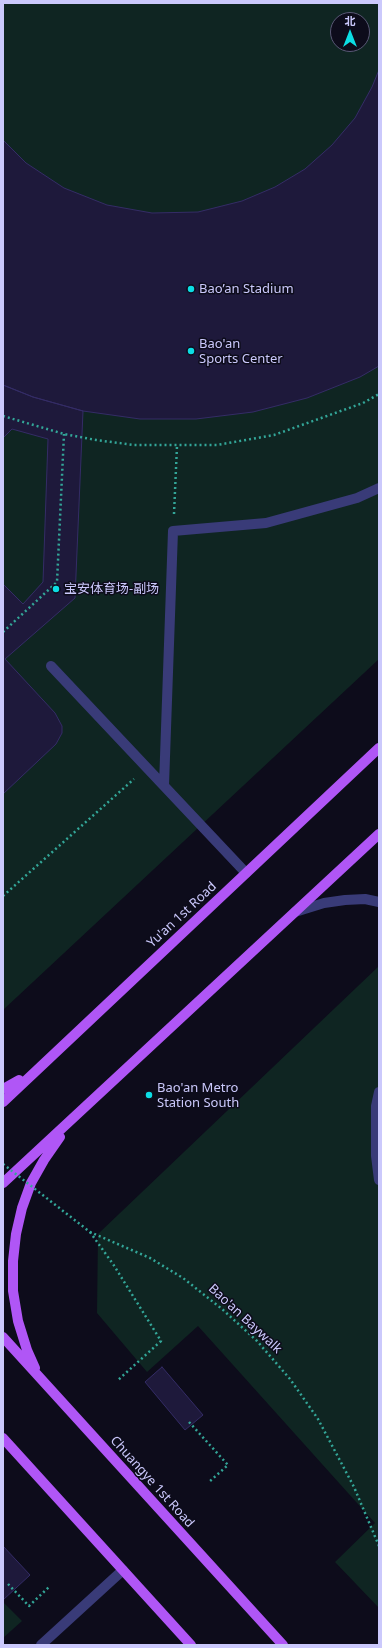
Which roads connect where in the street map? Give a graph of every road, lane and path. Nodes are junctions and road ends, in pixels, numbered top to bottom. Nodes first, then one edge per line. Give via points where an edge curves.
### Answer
1 (379, 394) edge
2 (3, 416) edge
3 (64, 434) junction
4 (177, 446) junction
5 (379, 488) edge
6 (173, 531) junction
7 (3, 632) edge
8 (51, 666) dead end
9 (379, 748) edge
10 (148, 768) junction
11 (164, 785) junction
12 (379, 834) edge
13 (246, 873) junction
14 (3, 896) edge
15 (379, 902) edge
16 (295, 912) junction
17 (37, 1068) junction
18 (3, 1089) edge
19 (379, 1092) edge
20 (3, 1102) edge
21 (73, 1119) junction
22 (3, 1164) edge
23 (379, 1180) edge
24 (3, 1183) edge
25 (90, 1232) junction
26 (3, 1337) edge
27 (40, 1377) junction
28 (117, 1381) dead end
29 (189, 1422) dead end
30 (3, 1438) edge
31 (209, 1482) dead end
32 (379, 1546) edge
33 (123, 1570) junction
34 (8, 1584) dead end
35 (50, 1588) dead end
36 (41, 1645) edge
37 (190, 1645) edge
38 (283, 1645) edge

1 - 4 path via 363,403 274,435 217,445
2 - 3 path
3 - 4 path via 134,445
3 - 7 path via 57,582
4 - 6 path
5 - 6 lane via 357,498 266,523
6 - 11 lane
8 - 10 lane
9 - 13 main road, Yu'an 1st Road
10 - 11 lane
10 - 14 path
11 - 13 lane
12 - 16 main road
13 - 17 main road, Yu'an 1st Road
15 - 16 lane via 365,899 345,900
16 - 21 main road
17 - 18 main road
17 - 20 main road, Yu'an 1st Road
19 - 23 lane via 376,1106 376,1156
21 - 24 main road
21 - 27 main road via 44,1160 31,1184 16,1234 13,1291 18,1321 27,1350
22 - 25 path, Bao'an Baywalk, bridge
25 - 28 path via 161,1341
25 - 32 path, Bao'an Baywalk, bridge via 164,1266 202,1292 257,1342 290,1379 318,1419 351,1481
26 - 27 main road, Chuangye 1st Road
27 - 38 main road, Chuangye 1st Road
29 - 31 path via 228,1465
30 - 33 main road
33 - 36 lane
33 - 37 main road
34 - 35 path via 29,1606

